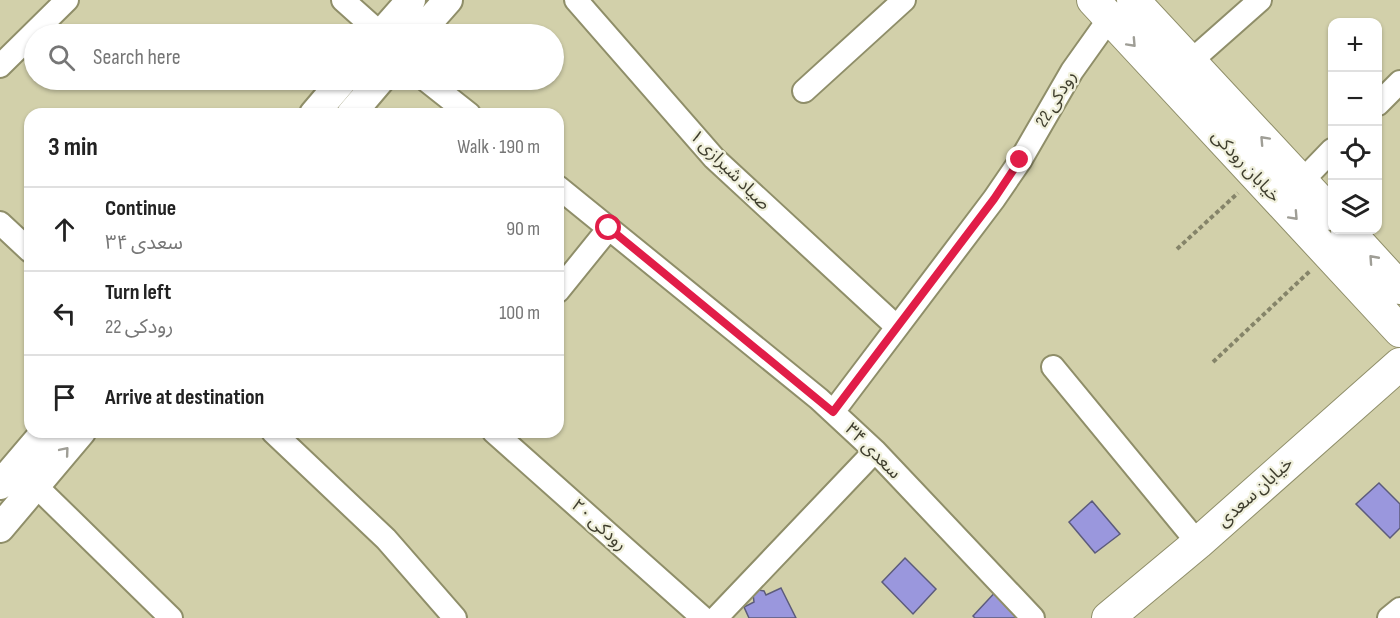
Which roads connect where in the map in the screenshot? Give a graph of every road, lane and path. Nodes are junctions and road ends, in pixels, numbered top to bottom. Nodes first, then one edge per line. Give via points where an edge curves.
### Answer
1 (67, 0) edge
2 (343, 0) edge
3 (411, 0) edge
4 (448, 0) edge
5 (576, 0) edge
6 (904, 0) edge
7 (1133, 0) edge
8 (1260, 0) edge
9 (1110, 6) edge
10 (43, 24) edge
11 (370, 24) edge
12 (390, 24) edge
13 (427, 24) edge
14 (24, 42) edge
15 (1191, 61) junction
16 (0, 66) edge
17 (1400, 81) edge
18 (334, 90) edge
19 (371, 90) edge
20 (439, 90) edge
21 (804, 91) dead end
22 (1382, 99) edge
23 (319, 108) edge
24 (356, 108) edge
25 (461, 108) edge
26 (1328, 154) edge
27 (1256, 177) junction
28 (1302, 181) junction
29 (564, 192) edge
30 (1328, 210) edge
31 (0, 223) edge
32 (609, 228) junction
33 (1337, 242) edge
34 (24, 245) edge
35 (1177, 249) dead end
36 (564, 284) edge
37 (1400, 288) edge
38 (897, 327) junction
39 (1400, 331) edge
40 (1213, 362) dead end
41 (1400, 364) edge
42 (1053, 367) dead end
43 (833, 412) junction
44 (39, 438) edge
45 (76, 438) edge
46 (279, 438) edge
47 (501, 438) edge
48 (874, 451) junction
49 (4, 471) edge
50 (36, 486) junction
51 (0, 528) edge
52 (1198, 543) junction
53 (1400, 609) edge
54 (171, 618) edge
55 (455, 618) edge
56 (703, 618) edge
57 (716, 618) edge
58 (1033, 618) edge
59 (1108, 618) edge
60 (1389, 618) edge

1 - 10 street
2 - 11 street
3 - 12 street
4 - 13 street
5 - 38 street, صیاد شیرازی ۱ via 714,158
6 - 21 street
7 - 15 main road, خیابان رودکی
8 - 15 street
9 -> 27 main road, خیابان رودکی
9 - 38 street, رودکی 22 via 1020,160
14 - 16 street
28 -> 15 main road, خیابان رودکی
17 - 22 street
18 - 23 street
19 - 24 street
20 - 25 street
26 - 28 street
27 -> 33 main road, خیابان رودکی
27 - 35 path
28 - 30 main road, خیابان رودکی
29 - 32 street, سعدی ۳۴
31 - 34 street
32 - 36 street
32 - 43 street, سعدی ۳۴
37 -> 33 main road, خیابان رودکی
33 - 39 main road, خیابان رودکی
33 - 40 path
38 - 43 street, رودکی 22
41 - 52 main road, خیابان سعدی
42 - 52 street
43 - 48 street, سعدی ۳۴
44 - 49 street
50 -> 45 street
46 - 55 street via 386,539
47 - 56 street, رودکی ۲۰
48 - 57 street
48 - 58 street, سعدی ۳۴
50 - 51 street
50 - 54 street
52 - 59 main road, خیابان سعدی
53 - 60 street

